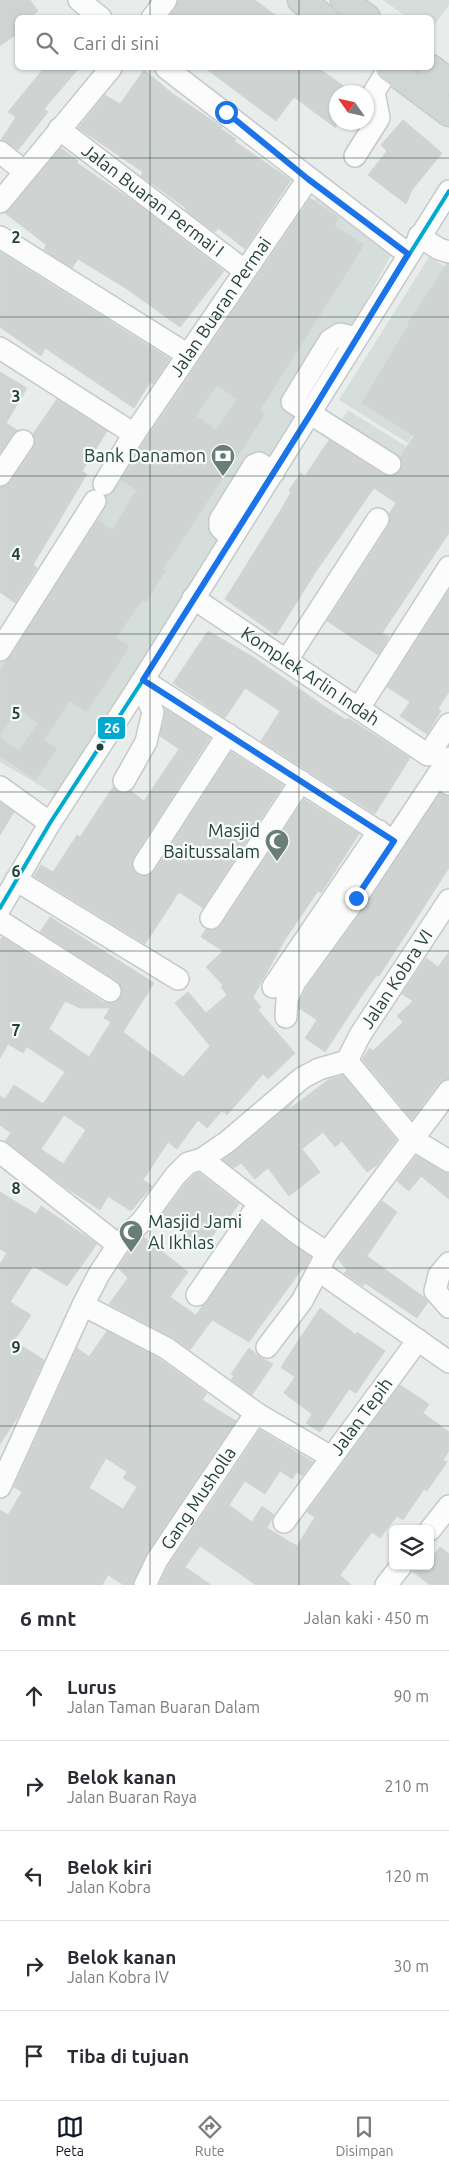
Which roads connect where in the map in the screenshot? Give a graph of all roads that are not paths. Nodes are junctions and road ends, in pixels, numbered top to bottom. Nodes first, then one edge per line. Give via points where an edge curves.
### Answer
1 (79, 0) edge
2 (166, 0) edge
3 (301, 0) edge
4 (344, 0) edge
5 (97, 15) edge
6 (154, 15) edge
7 (320, 15) edge
8 (363, 15) edge
9 (109, 70) edge
10 (169, 70) edge
11 (388, 70) edge
12 (392, 70) edge
13 (434, 70) edge
14 (449, 82) edge
15 (449, 113) edge
16 (59, 129) junction
17 (0, 152) edge
18 (355, 156) dead end
19 (26, 172) junction
20 (308, 179) junction
21 (449, 191) edge
22 (0, 202) edge
23 (420, 236) junction
24 (0, 237) edge
25 (449, 252) edge
26 (408, 254) junction
27 (246, 271) junction
28 (0, 348) edge
29 (188, 355) junction
30 (310, 415) junction
31 (134, 434) junction
32 (23, 441) dead end
33 (390, 464) dead end
34 (0, 475) edge
35 (378, 519) dead end
36 (449, 567) edge
37 (193, 598) junction
38 (0, 650) edge
39 (287, 660) junction
40 (142, 681) junction
41 (359, 708) junction
42 (449, 724) edge
43 (228, 734) junction
44 (439, 757) edge
45 (443, 780) edge
46 (124, 781) dead end
47 (301, 781) junction
48 (0, 787) edge
49 (50, 823) junction
50 (386, 836) junction
51 (144, 864) dead end
52 (16, 880) junction
53 (449, 900) edge
54 (0, 908) edge
55 (211, 918) dead end
56 (0, 921) edge
57 (178, 979) dead end
58 (273, 988) dead end
59 (110, 991) dead end
60 (286, 1017) dead end
61 (347, 1061) junction
62 (449, 1091) edge
63 (412, 1139) junction
64 (0, 1152) edge
65 (202, 1159) junction
66 (449, 1161) edge
67 (259, 1204) junction
68 (118, 1246) junction
69 (323, 1262) junction
70 (449, 1263) edge
71 (197, 1295) dead end
72 (83, 1305) junction
73 (449, 1307) edge
74 (418, 1340) junction
75 (267, 1347) dead end
76 (449, 1362) edge
77 (256, 1413) junction
78 (331, 1457) junction
79 (0, 1487) edge
80 (448, 1508) edge
81 (284, 1522) dead end
82 (434, 1525) edge
83 (398, 1570) edge
84 (144, 1585) edge
85 (386, 1585) edge

1 - 5 street
2 - 6 street
3 - 7 main road
4 - 8 main road
9 - 16 street
10 - 20 street
11 - 18 street via 374,92 379,118
12 - 15 main road
13 - 14 main road
16 - 19 street
16 - 27 street, Jalan Buaran Permai I
17 - 19 street
19 - 22 street
20 - 26 street
20 - 27 street, Jalan Buaran Permai
21 - 23 street
23 - 25 street
23 - 26 street
24 - 29 street
26 - 30 street
27 - 29 street, Jalan Buaran Permai
28 - 31 street
29 - 31 street, Jalan Buaran Permai
30 - 33 street
30 - 37 street
31 - 38 street, Jalan Buaran Permai
32 - 34 street
35 - 39 street
36 - 41 street
37 - 39 street, Komplek Arlin Indah
37 - 40 street
39 - 41 street, Komplek Arlin Indah
40 - 43 street
40 - 46 street via 153,712 149,736
40 - 49 street
41 - 44 street, Komplek Arlin Indah
42 - 44 street
43 - 47 street
43 - 51 street
44 - 45 street
45 - 50 street
47 - 50 street
47 - 55 street
48 - 49 street
49 - 52 street
50 - 58 street
50 - 60 street via 356,898 295,982 286,999
52 - 54 street
52 - 57 street
53 - 61 street, Jalan Kobra VI via 360,1035
56 - 59 street
61 - 63 street
61 - 65 street via 302,1078 256,1119
62 - 63 street
63 - 66 street
63 - 69 street
64 - 68 street
65 - 67 street
65 - 68 street via 188,1163 181,1170 143,1220
67 - 69 street via 306,1240
67 - 71 street
68 - 72 street
69 - 74 street
69 - 75 street via 302,1302
70 - 73 street via 439,1276 435,1291
72 - 77 street via 166,1348
72 - 79 street
74 - 76 street
74 - 78 street, Jalan Tepih
77 - 78 street
77 - 84 street, Gang Musholla
78 - 81 street, Jalan Tepih
80 - 82 street
83 - 85 street

